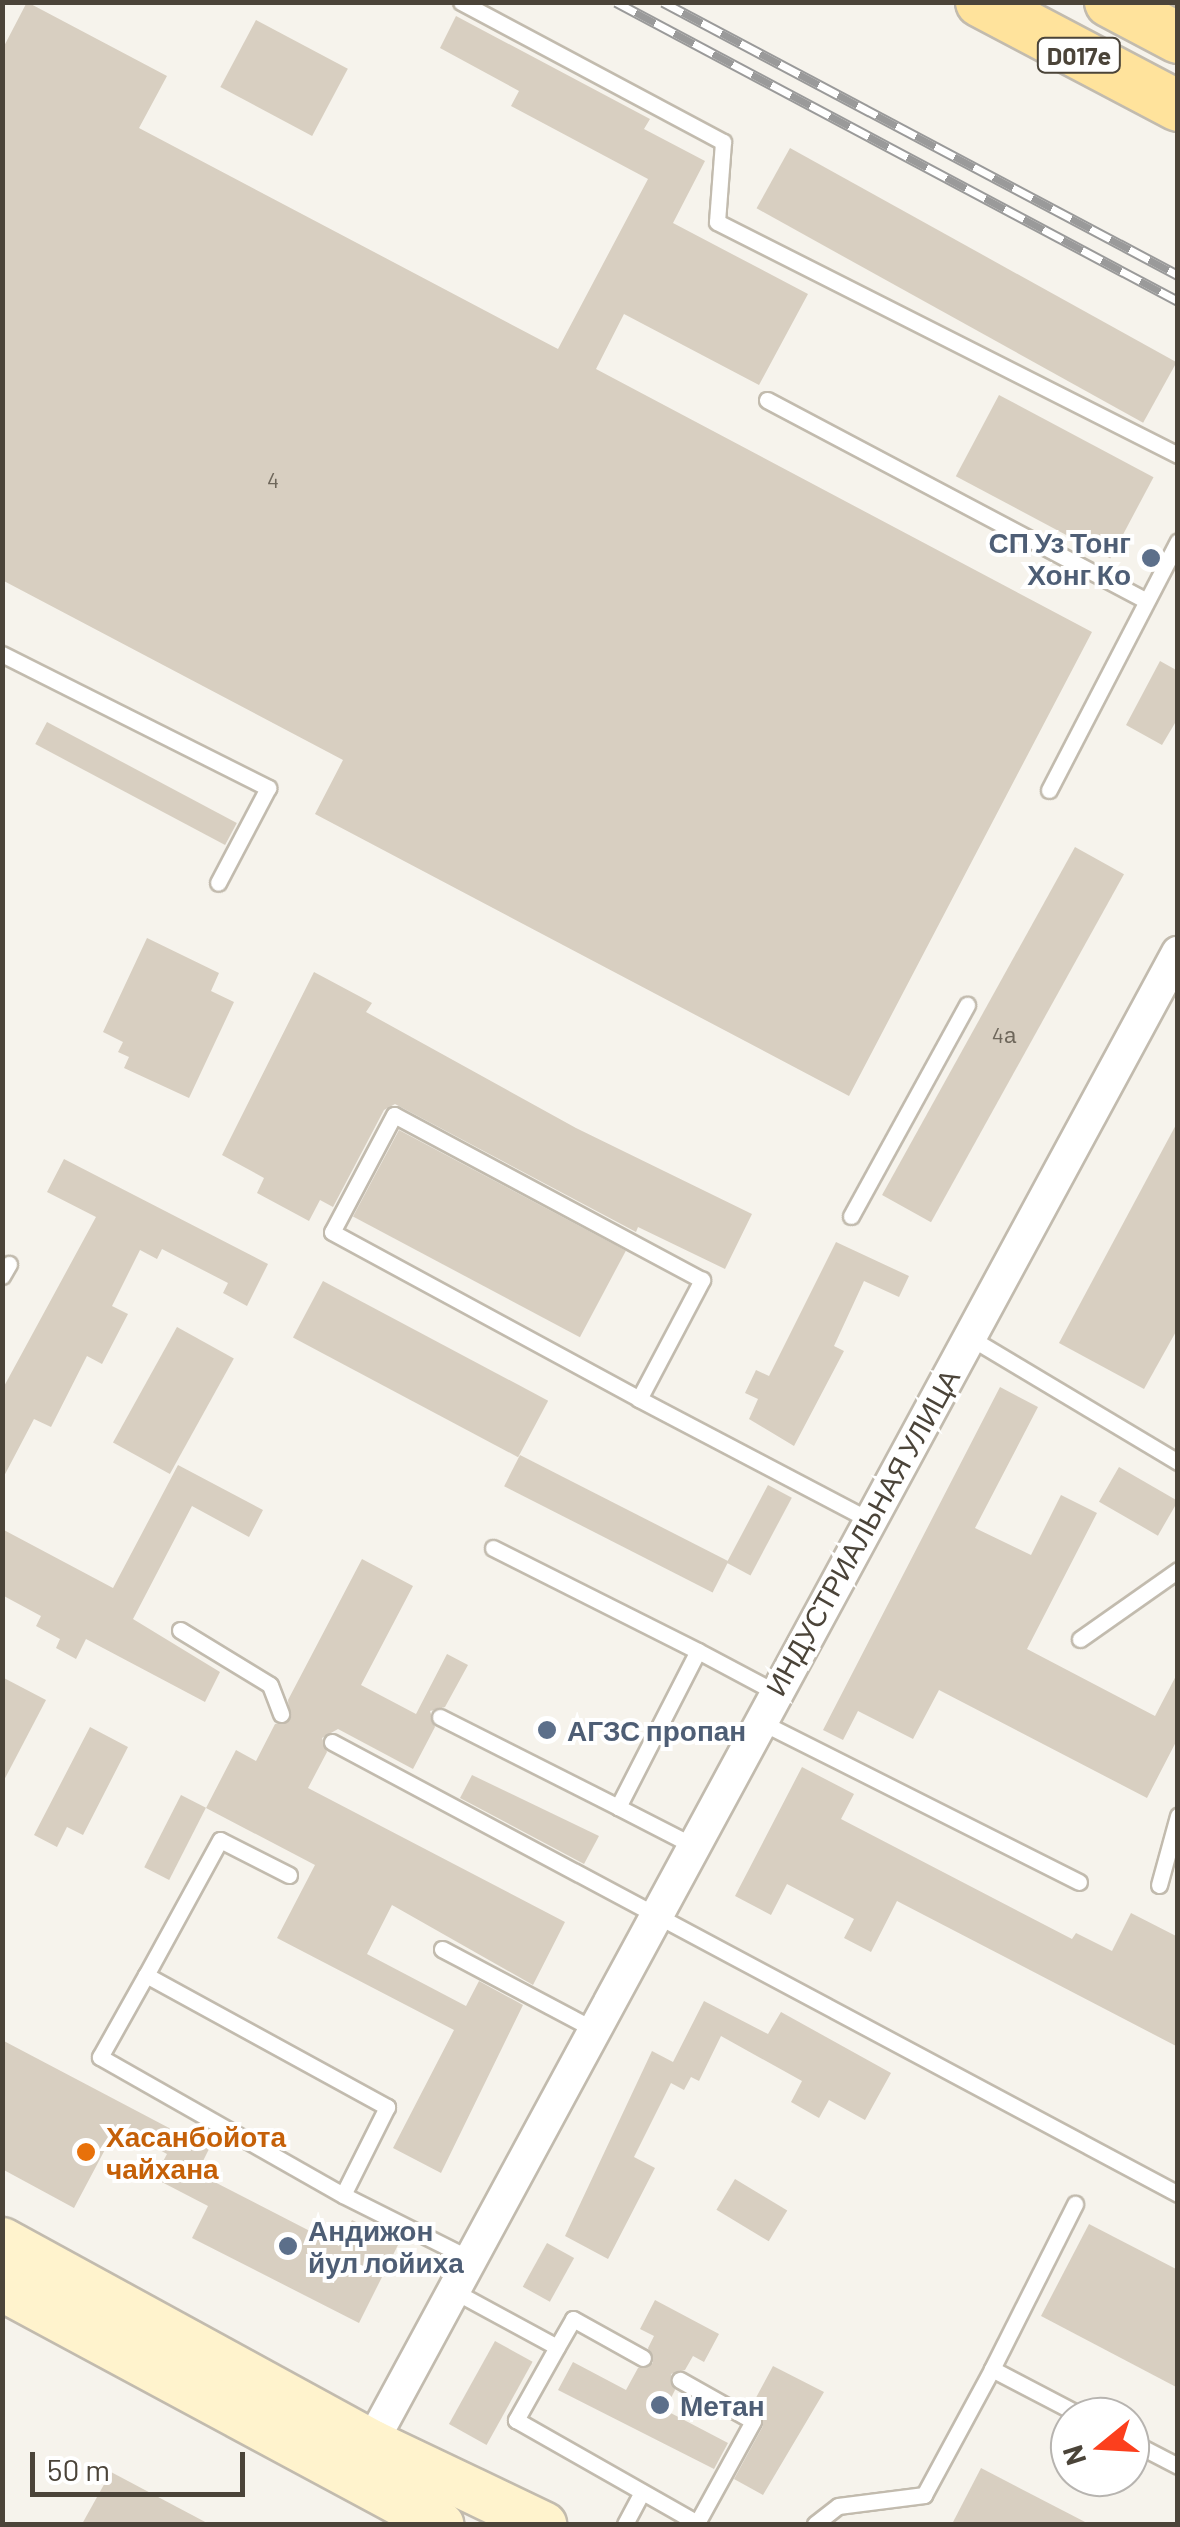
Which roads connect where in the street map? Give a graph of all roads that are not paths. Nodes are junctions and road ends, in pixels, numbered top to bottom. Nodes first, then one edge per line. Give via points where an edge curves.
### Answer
1 (461, 2) edge
2 (981, 2) edge
3 (1110, 2) edge
4 (1178, 38) edge
5 (1178, 106) edge
6 (767, 400) dead end
7 (1178, 455) edge
8 (1178, 540) edge
9 (1146, 601) junction
10 (2, 654) edge
11 (1049, 790) dead end
12 (218, 883) dead end
13 (1178, 953) edge
14 (967, 1005) dead end
15 (851, 1216) dead end
16 (969, 1337) junction
17 (639, 1399) junction
18 (1178, 1462) edge
19 (869, 1520) junction
20 (493, 1548) dead end
21 (1178, 1570) edge
22 (180, 1630) dead end
23 (1080, 1639) dead end
24 (698, 1651) junction
25 (776, 1692) junction
26 (280, 1714) dead end
27 (440, 1717) dead end
28 (759, 1720) junction
29 (332, 1742) dead end
30 (618, 1807) junction
31 (1178, 1816) edge
32 (692, 1845) junction
33 (289, 1875) dead end
34 (1079, 1882) dead end
35 (1158, 1886) dead end
36 (656, 1910) junction
37 (442, 1949) dead end
38 (146, 1975) junction
39 (592, 2029) junction
40 (1178, 2194) edge
41 (343, 2196) junction
42 (1075, 2204) dead end
43 (2, 2240) edge
44 (470, 2258) junction
45 (2, 2288) edge
46 (452, 2290) junction
47 (556, 2347) junction
48 (643, 2358) dead end
49 (992, 2369) junction
50 (680, 2380) dead end
51 (1050, 2399) edge
52 (371, 2442) junction
53 (1150, 2451) edge
54 (1178, 2466) edge
55 (351, 2482) junction
56 (642, 2492) junction
57 (440, 2524) edge
58 (544, 2524) edge
59 (625, 2524) edge
60 (815, 2524) edge

1 - 7 lane via 723,142 717,222
2 - 5 main road, D017e
3 - 4 main road, D017e
6 - 9 lane
8 - 9 lane
9 - 11 lane
10 - 12 lane via 268,788
13 - 16 street, ИНДУСТРИАЛЬНАЯ УЛИЦА
14 - 15 lane
16 - 18 lane
16 - 19 street, ИНДУСТРИАЛЬНАЯ УЛИЦА
17 - 17 lane via 332,1232 394,1116 702,1280
17 - 19 lane
19 - 25 street, ИНДУСТРИАЛЬНАЯ УЛИЦА
20 - 24 lane
21 - 23 lane
22 - 26 lane via 270,1685
24 - 25 lane
24 - 30 lane
25 - 28 street, ИНДУСТРИАЛЬНАЯ УЛИЦА
27 - 30 lane
28 - 32 street, ИНДУСТРИАЛЬНАЯ УЛИЦА
28 - 34 lane
29 - 36 lane
30 - 32 lane
31 - 35 lane
32 - 36 street, ИНДУСТРИАЛЬНАЯ УЛИЦА
33 - 38 lane via 220,1840
36 - 39 street, ИНДУСТРИАЛЬНАЯ УЛИЦА
36 - 40 lane
37 - 39 lane
38 - 41 lane via 100,2057
38 - 41 lane via 387,2107
39 - 44 street, ИНДУСТРИАЛЬНАЯ УЛИЦА
41 - 44 lane
42 - 49 lane
43 - 52 main road
44 - 46 street, ИНДУСТРИАЛЬНАЯ УЛИЦА
45 - 55 main road
46 - 47 lane
46 - 52 street, ИНДУСТРИАЛЬНАЯ УЛИЦА
47 - 48 lane via 573,2318
47 - 56 lane via 516,2420
49 - 51 lane
49 - 60 lane via 924,2495 838,2506
50 - 56 lane via 754,2421 697,2522
52 - 55 street, ИНДУСТРИАЛЬНАЯ УЛИЦА
52 - 58 main road
53 - 54 lane
55 - 57 main road
56 - 59 lane

